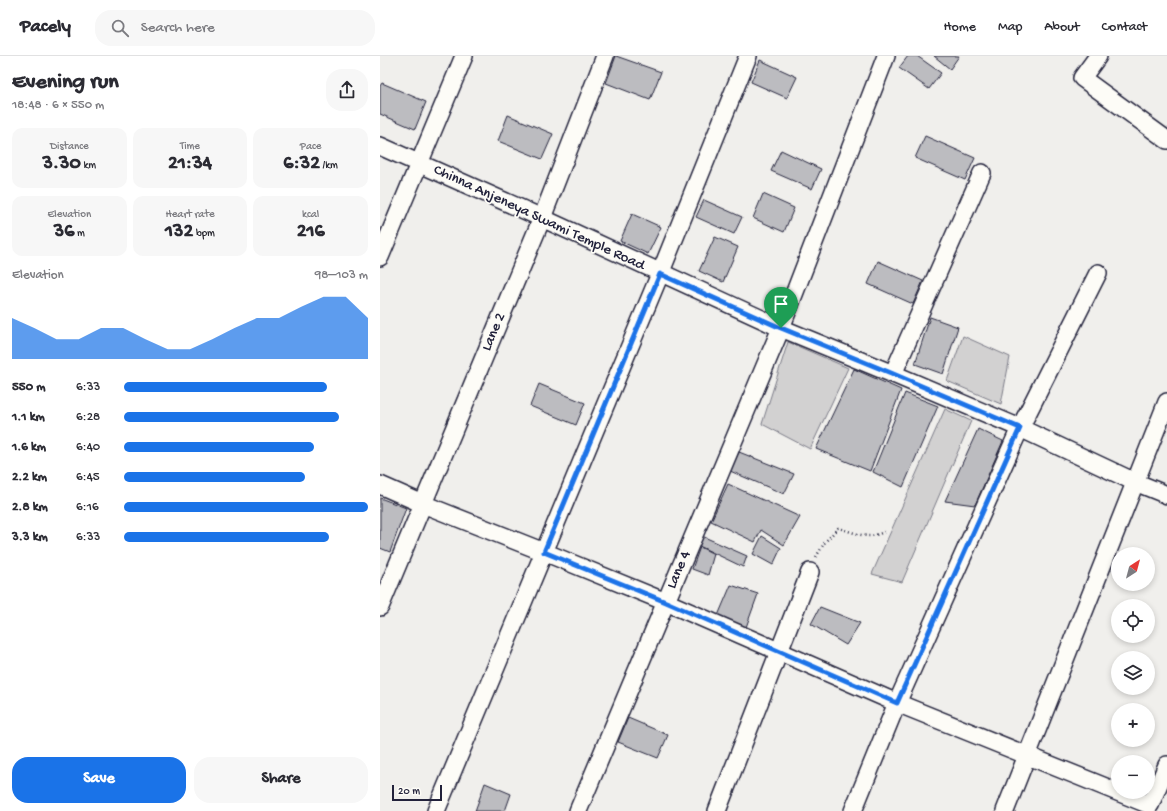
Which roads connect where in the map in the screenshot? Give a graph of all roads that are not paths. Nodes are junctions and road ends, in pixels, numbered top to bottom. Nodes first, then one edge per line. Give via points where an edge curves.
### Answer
1 (464, 56) edge
2 (605, 56) edge
3 (748, 56) edge
4 (886, 56) edge
5 (1098, 56) edge
6 (1167, 140) edge
7 (380, 146) edge
8 (420, 164) junction
9 (982, 173) dead end
10 (542, 218) junction
11 (380, 257) edge
12 (1098, 273) dead end
13 (660, 274) junction
14 (781, 328) junction
15 (891, 373) junction
16 (1167, 402) edge
17 (1020, 428) junction
18 (1135, 482) junction
19 (380, 485) edge
20 (1167, 494) edge
21 (423, 504) junction
22 (544, 552) junction
23 (812, 566) road end
24 (666, 602) junction
25 (380, 607) edge
26 (778, 652) junction
27 (897, 703) junction
28 (1028, 757) junction
29 (1167, 765) edge
30 (436, 811) edge
31 (578, 811) edge
32 (717, 811) edge
33 (853, 811) edge
34 (1005, 811) edge

1 - 8 street
2 - 10 street, Lane 2
3 - 13 street
4 - 14 street
5 - 6 street via 1082,78
7 - 8 street, Chinna Anjeneya Swami Temple Road
8 - 10 street, Chinna Anjeneya Swami Temple Road
8 - 11 street
9 - 15 street via 893,374
10 - 13 street, Chinna Anjeneya Swami Temple Road
10 - 21 street, Lane 2
12 - 17 street
13 - 14 street, Chinna Anjeneya Swami Temple Road
13 - 22 street
14 - 15 street, Chinna Anjeneya Swami Temple Road
14 - 24 street, Lane 4
15 - 17 street, Chinna Anjeneya Swami Temple Road
16 - 18 street
17 - 18 street, Chinna Anjeneya Swami Temple Road
17 - 27 street
18 - 20 street, Chinna Anjeneya Swami Temple Road
18 - 28 street
19 - 21 street
21 - 22 street
21 - 25 street, Lane 2
22 - 24 street
22 - 30 street
23 - 26 street
24 - 26 street
24 - 31 street, Lane 4
26 - 27 street
26 - 32 street
27 - 28 street
27 - 33 street
28 - 29 street via 1150,805
28 - 34 street

